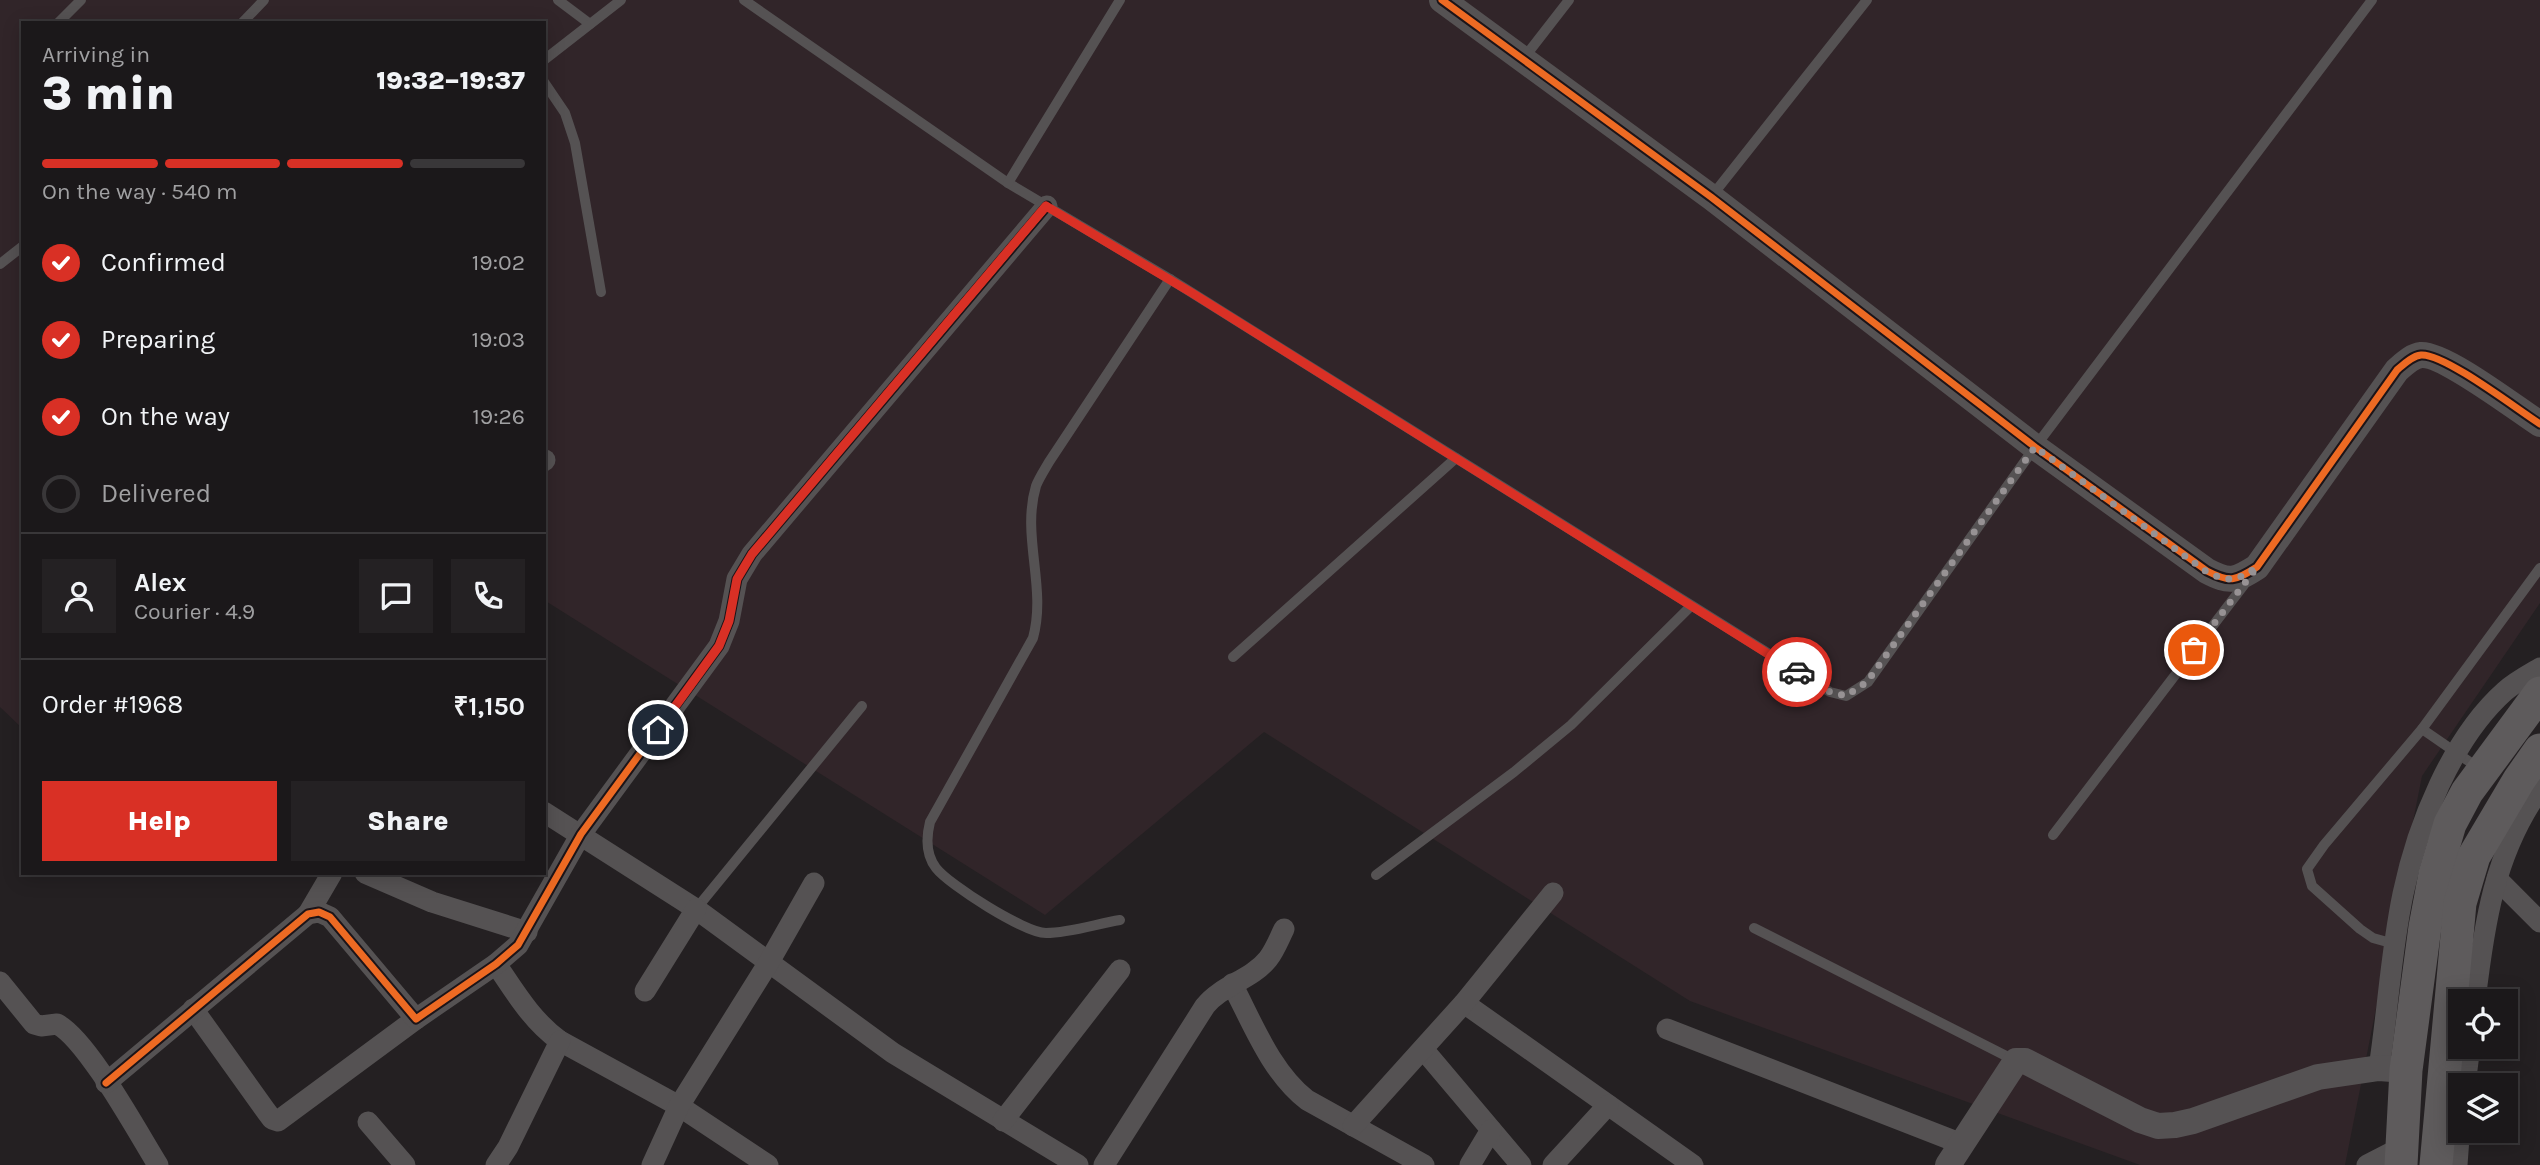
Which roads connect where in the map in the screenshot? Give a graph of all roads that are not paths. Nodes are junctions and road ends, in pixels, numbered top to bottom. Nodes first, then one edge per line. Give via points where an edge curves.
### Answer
1 (81, 0) edge
2 (264, 0) edge
3 (558, 0) edge
4 (621, 0) edge
5 (744, 0) edge
6 (1119, 0) edge
7 (1442, 0) edge
8 (1569, 0) edge
9 (1867, 0) edge
10 (2372, 0) edge
11 (60, 21) edge
12 (244, 21) edge
13 (590, 24) junction
14 (546, 58) edge
15 (1524, 58) junction
16 (546, 85) edge
17 (1008, 183) junction
18 (1711, 197) junction
19 (1046, 206) junction
20 (21, 248) edge
21 (0, 264) edge
22 (1170, 279) junction
23 (601, 292) dead end
24 (2540, 424) edge
25 (2035, 447) junction
26 (1456, 458) junction
27 (2257, 567) junction
28 (2540, 568) edge
29 (1691, 606) junction
30 (1233, 657) dead end
31 (2540, 668) edge
32 (2540, 694) edge
33 (862, 706) dead end
34 (2422, 729) junction
35 (2540, 750) edge
36 (2470, 762) junction
37 (2538, 795) edge
38 (546, 813) edge
39 (581, 834) junction
40 (2053, 835) dead end
41 (331, 875) edge
42 (370, 875) edge
43 (1376, 875) dead end
44 (2497, 879) junction
45 (814, 883) dead end
46 (1553, 892) dead end
47 (696, 909) junction
48 (309, 914) junction
49 (1119, 920) dead end
50 (2540, 922) edge
51 (1754, 928) dead end
52 (1284, 929) dead end
53 (527, 932) junction
54 (2408, 947) junction
55 (769, 962) junction
56 (496, 964) junction
57 (1121, 970) dead end
58 (0, 982) edge
59 (1232, 984) junction
60 (2476, 989) edge
61 (645, 991) dead end
62 (1464, 1003) junction
63 (193, 1009) junction
64 (416, 1019) junction
65 (1667, 1029) dead end
66 (560, 1041) junction
67 (1423, 1049) junction
68 (2016, 1061) junction
69 (2392, 1069) junction
70 (106, 1083) junction
71 (1608, 1105) junction
72 (679, 1106) junction
73 (1003, 1121) junction
74 (368, 1122) dead end
75 (1353, 1126) junction
76 (1492, 1130) junction
77 (2459, 1143) edge
78 (1955, 1154) edge
79 (1047, 1156) edge
80 (2402, 1156) edge
81 (158, 1165) edge
82 (405, 1165) edge
83 (496, 1165) edge
84 (652, 1165) edge
85 (768, 1165) edge
86 (1078, 1165) edge
87 (1104, 1165) edge
88 (1424, 1165) edge
89 (1470, 1165) edge
90 (1521, 1165) edge
91 (1553, 1165) edge
92 (1693, 1165) edge
93 (2367, 1165) edge
94 (2436, 1165) edge
95 (2457, 1165) edge

1 - 11 lane
2 - 12 lane
3 - 13 lane
4 - 13 lane
5 - 17 lane
6 - 17 lane
7 - 15 street
8 - 15 lane
9 - 18 lane
10 - 25 lane
13 - 14 lane
15 - 18 street
16 - 23 lane via 565,113 575,144
17 - 19 lane
18 - 25 street
19 - 22 lane
19 - 39 street via 752,554 737,579 719,646
20 - 21 lane
22 - 26 lane
22 - 49 lane via 1036,486 1032,547 1038,598 1033,638 930,822 927,836 928,852 941,873 1019,925 1046,933
24 - 27 street via 2442,360 2421,355 2408,360
25 - 27 street via 2207,572 2224,580 2239,578
25 - 29 lane via 1867,682 1846,696 1830,692
26 - 29 lane
26 - 30 lane
27 - 40 lane
28 - 34 lane
29 - 43 lane via 1571,725
31 - 36 street via 2505,691 2485,713
32 - 36 highway
33 - 47 lane
34 - 36 lane
34 - 54 lane via 2307,869 2312,886 2360,929 2372,938
35 - 94 highway via 2474,856 2460,903
36 - 54 highway via 2467,792 2450,824
37 - 44 street via 2511,835
38 - 39 street
39 - 47 street
39 - 53 street
41 - 48 street
42 - 53 street via 432,902
44 - 50 street
44 - 60 street
45 - 55 street
46 - 62 street
47 - 55 street
47 - 61 street
48 - 63 street
48 - 64 street via 319,912 330,918
51 - 68 lane
52 - 59 street via 1269,958
53 - 56 street
54 - 69 highway
55 - 72 street
55 - 73 street via 892,1053
56 - 64 street
56 - 66 street via 529,1013
57 - 73 street
58 - 70 street via 34,1024 57,1024 72,1034
59 - 75 street via 1283,1077 1307,1100
59 - 87 street via 1205,1006
62 - 67 street
62 - 71 street
63 - 64 street via 272,1119 278,1121
63 - 70 street
65 - 78 street
66 - 72 street
66 - 83 street
67 - 75 street
67 - 76 street
68 - 69 street via 2025,1061 2158,1126 2193,1121 2318,1077
68 - 78 street
69 - 80 highway
70 - 81 street
71 - 91 street
71 - 92 street
72 - 84 street
72 - 85 street
73 - 79 street
74 - 82 street
75 - 88 street
76 - 89 street
76 - 90 street
77 - 95 street
79 - 86 street
80 - 93 street

